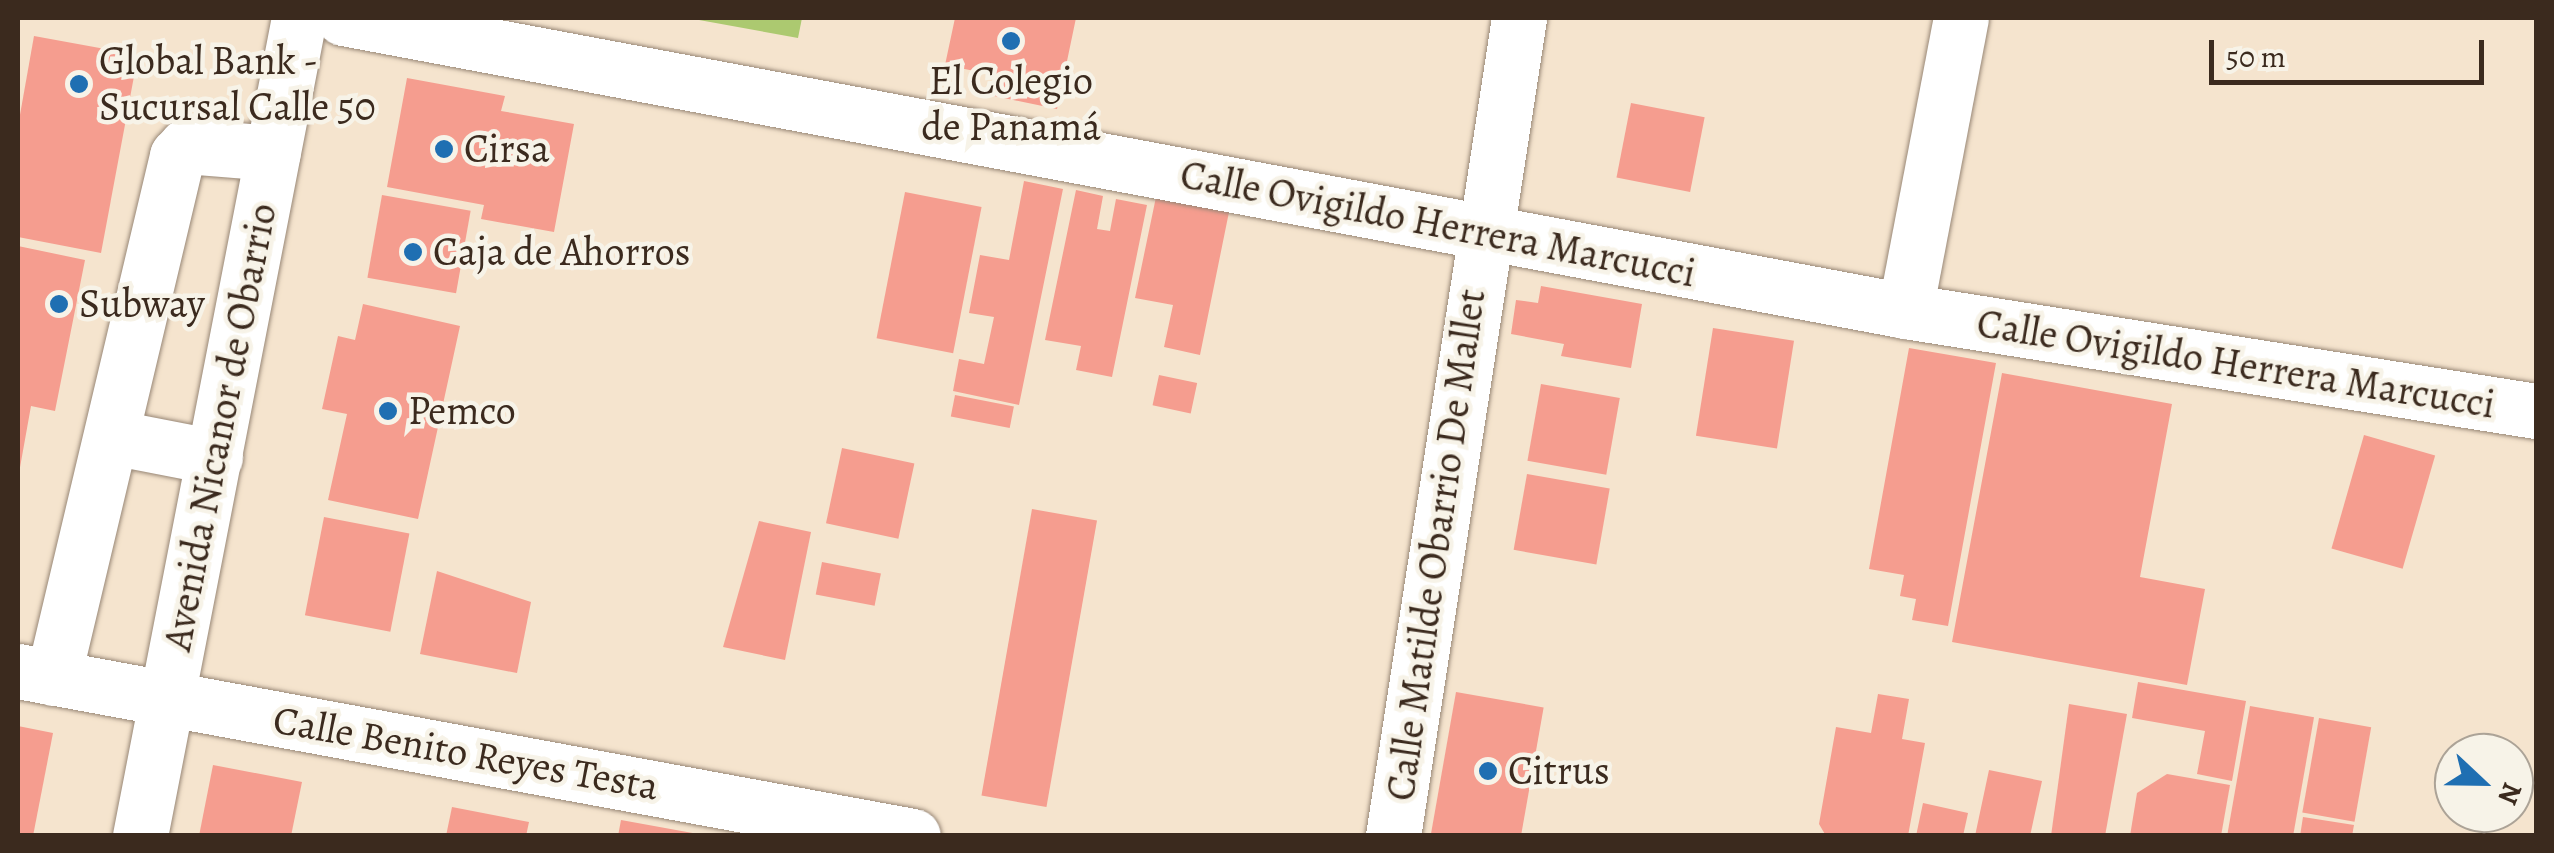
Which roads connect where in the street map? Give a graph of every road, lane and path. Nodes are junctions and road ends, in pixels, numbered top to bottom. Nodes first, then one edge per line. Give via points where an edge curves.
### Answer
1 (299, 18) edge
2 (343, 18) edge
3 (1518, 18) edge
4 (1961, 18) edge
5 (273, 153) junction
6 (1482, 233) junction
7 (1905, 311) junction
8 (2536, 411) edge
9 (112, 437) junction
10 (215, 457) junction
11 (35, 674) edge
12 (167, 698) junction
13 (782, 824) edge
14 (140, 836) edge
15 (914, 836) edge
16 (1393, 836) edge

1 - 5 street, Avenida Nicanor de Obarrio
2 - 6 street, Calle Ovigildo Herrera Marcucci
3 - 6 street, Calle Matilde Obarrio De Mallet
4 - 7 street
5 - 9 street via 186,146 176,156
5 - 10 street, Avenida Nicanor de Obarrio
6 - 7 street, Calle Ovigildo Herrera Marcucci
6 - 16 street, Calle Matilde Obarrio De Mallet
7 - 8 street, Calle Ovigildo Herrera Marcucci
9 - 10 street
9 - 11 street
10 - 12 street, Avenida Nicanor de Obarrio
11 - 12 street, Calle Benito Reyes Testa
12 - 13 street, Calle Benito Reyes Testa
12 - 14 street, Avenida Nicanor de Obarrio
13 - 15 street, Calle Benito Reyes Testa

